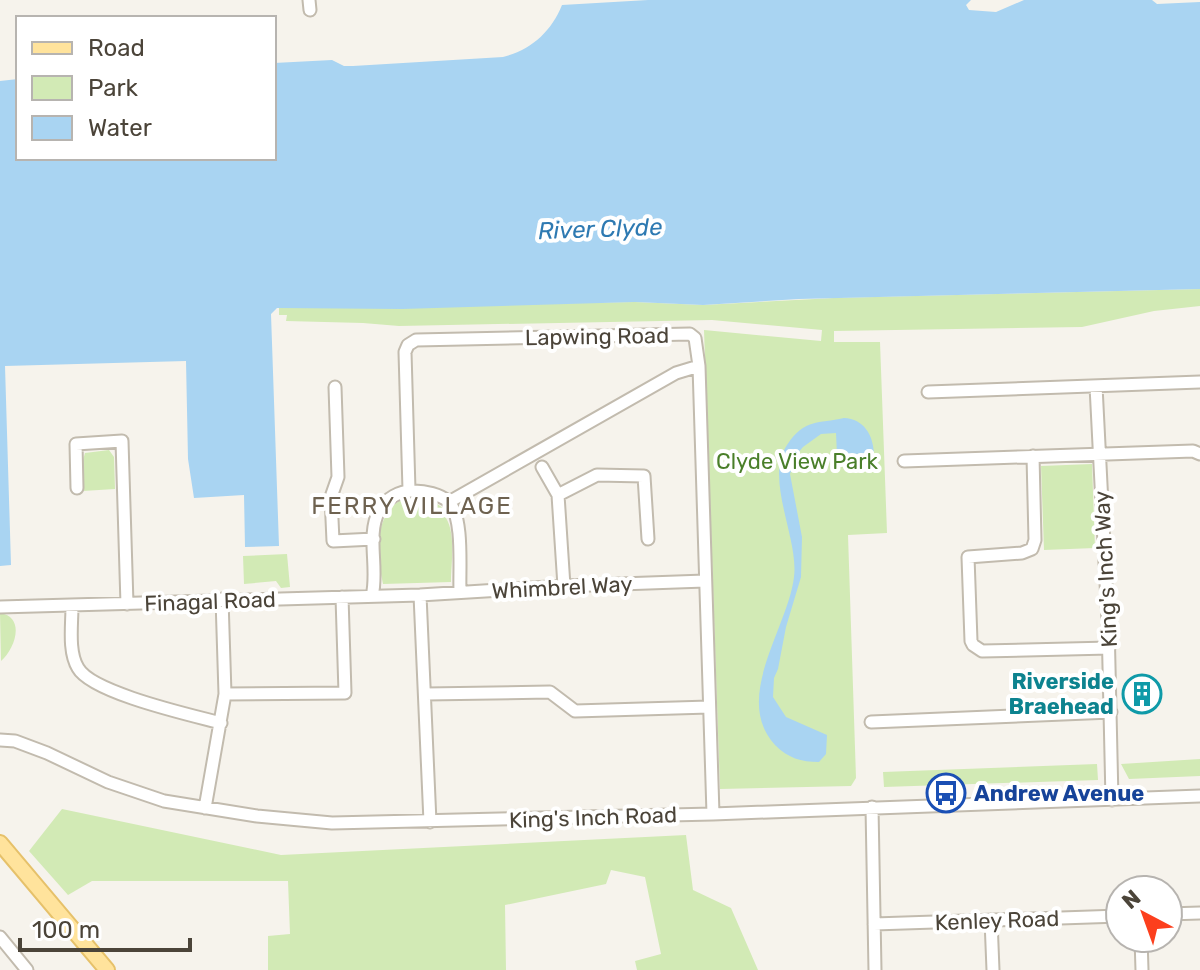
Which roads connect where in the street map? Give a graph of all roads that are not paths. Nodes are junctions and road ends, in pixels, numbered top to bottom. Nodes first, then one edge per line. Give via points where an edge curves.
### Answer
1 (699, 366) junction
2 (1200, 382) edge
3 (1096, 386) junction
4 (335, 387) dead end
5 (928, 392) dead end
6 (1099, 454) junction
7 (1200, 454) edge
8 (1033, 456) junction
9 (904, 461) dead end
10 (542, 467) dead end
11 (77, 488) dead end
12 (409, 490) junction
13 (558, 495) junction
14 (449, 502) junction
15 (374, 539) junction
16 (648, 539) dead end
17 (705, 581) junction
18 (564, 586) junction
19 (460, 592) junction
20 (420, 595) junction
21 (372, 596) junction
22 (342, 597) junction
23 (222, 599) junction
24 (127, 604) junction
25 (72, 606) junction
26 (0, 607) edge
27 (1109, 648) junction
28 (225, 694) junction
29 (426, 694) junction
30 (709, 707) junction
31 (1111, 712) junction
32 (871, 722) dead end
33 (221, 723) junction
34 (0, 740) edge
35 (1200, 796) edge
36 (1112, 800) junction
37 (872, 807) junction
38 (205, 808) junction
39 (713, 814) junction
40 (430, 822) junction
41 (0, 843) edge
42 (1104, 916) edge
43 (991, 920) junction
44 (874, 924) junction
45 (0, 937) edge
46 (27, 970) edge
47 (107, 970) edge
48 (875, 970) edge
49 (993, 970) edge

1 - 12 street, Lapwing Road via 697,341 690,334 416,340 405,352
1 - 14 street via 676,373
1 - 17 street, Lapwing Road
2 - 3 street
3 - 5 street
3 - 6 street, King's Inch Way
4 - 15 street via 338,477 331,497 333,541
6 - 7 street
6 - 8 street
6 - 27 street, King's Inch Way
8 - 9 street
8 - 27 street via 1032,549 968,557 971,641 982,651
10 - 13 street
11 - 24 street via 76,444 122,441
12 - 14 street
12 - 15 street via 381,507
13 - 16 street via 597,475 644,476
13 - 18 street
14 - 19 street via 458,523
15 - 21 street
17 - 18 street, Whimbrel Way
17 - 30 street, Lapwing Road
18 - 19 street, Whimbrel Way
19 - 20 street, Whimbrel Way
20 - 21 street, Finagal Road
20 - 29 street
21 - 22 street, Finagal Road
22 - 23 street, Finagal Road
22 - 28 street via 345,693
23 - 24 street, Finagal Road
23 - 28 street
24 - 25 street, Finagal Road
25 - 26 street, Finagal Road
25 - 33 street via 74,661 86,678 143,702
27 - 31 street, King's Inch Way
28 - 33 street
29 - 30 street via 550,692 575,711
29 - 40 street
30 - 39 street, Lapwing Road
31 - 32 street
31 - 36 street, King's Inch Way
33 - 38 street
34 - 38 street, King's Inch Road via 26,745 164,801
35 - 36 street, King's Inch Road
36 - 37 street, King's Inch Road
37 - 39 street, King's Inch Road
37 - 44 street
38 - 40 street, King's Inch Road via 332,823
39 - 40 street, King's Inch Road
41 - 47 main road
42 - 43 street, Kenley Road
43 - 44 street, Kenley Road
43 - 49 street
44 - 48 street
45 - 46 street

